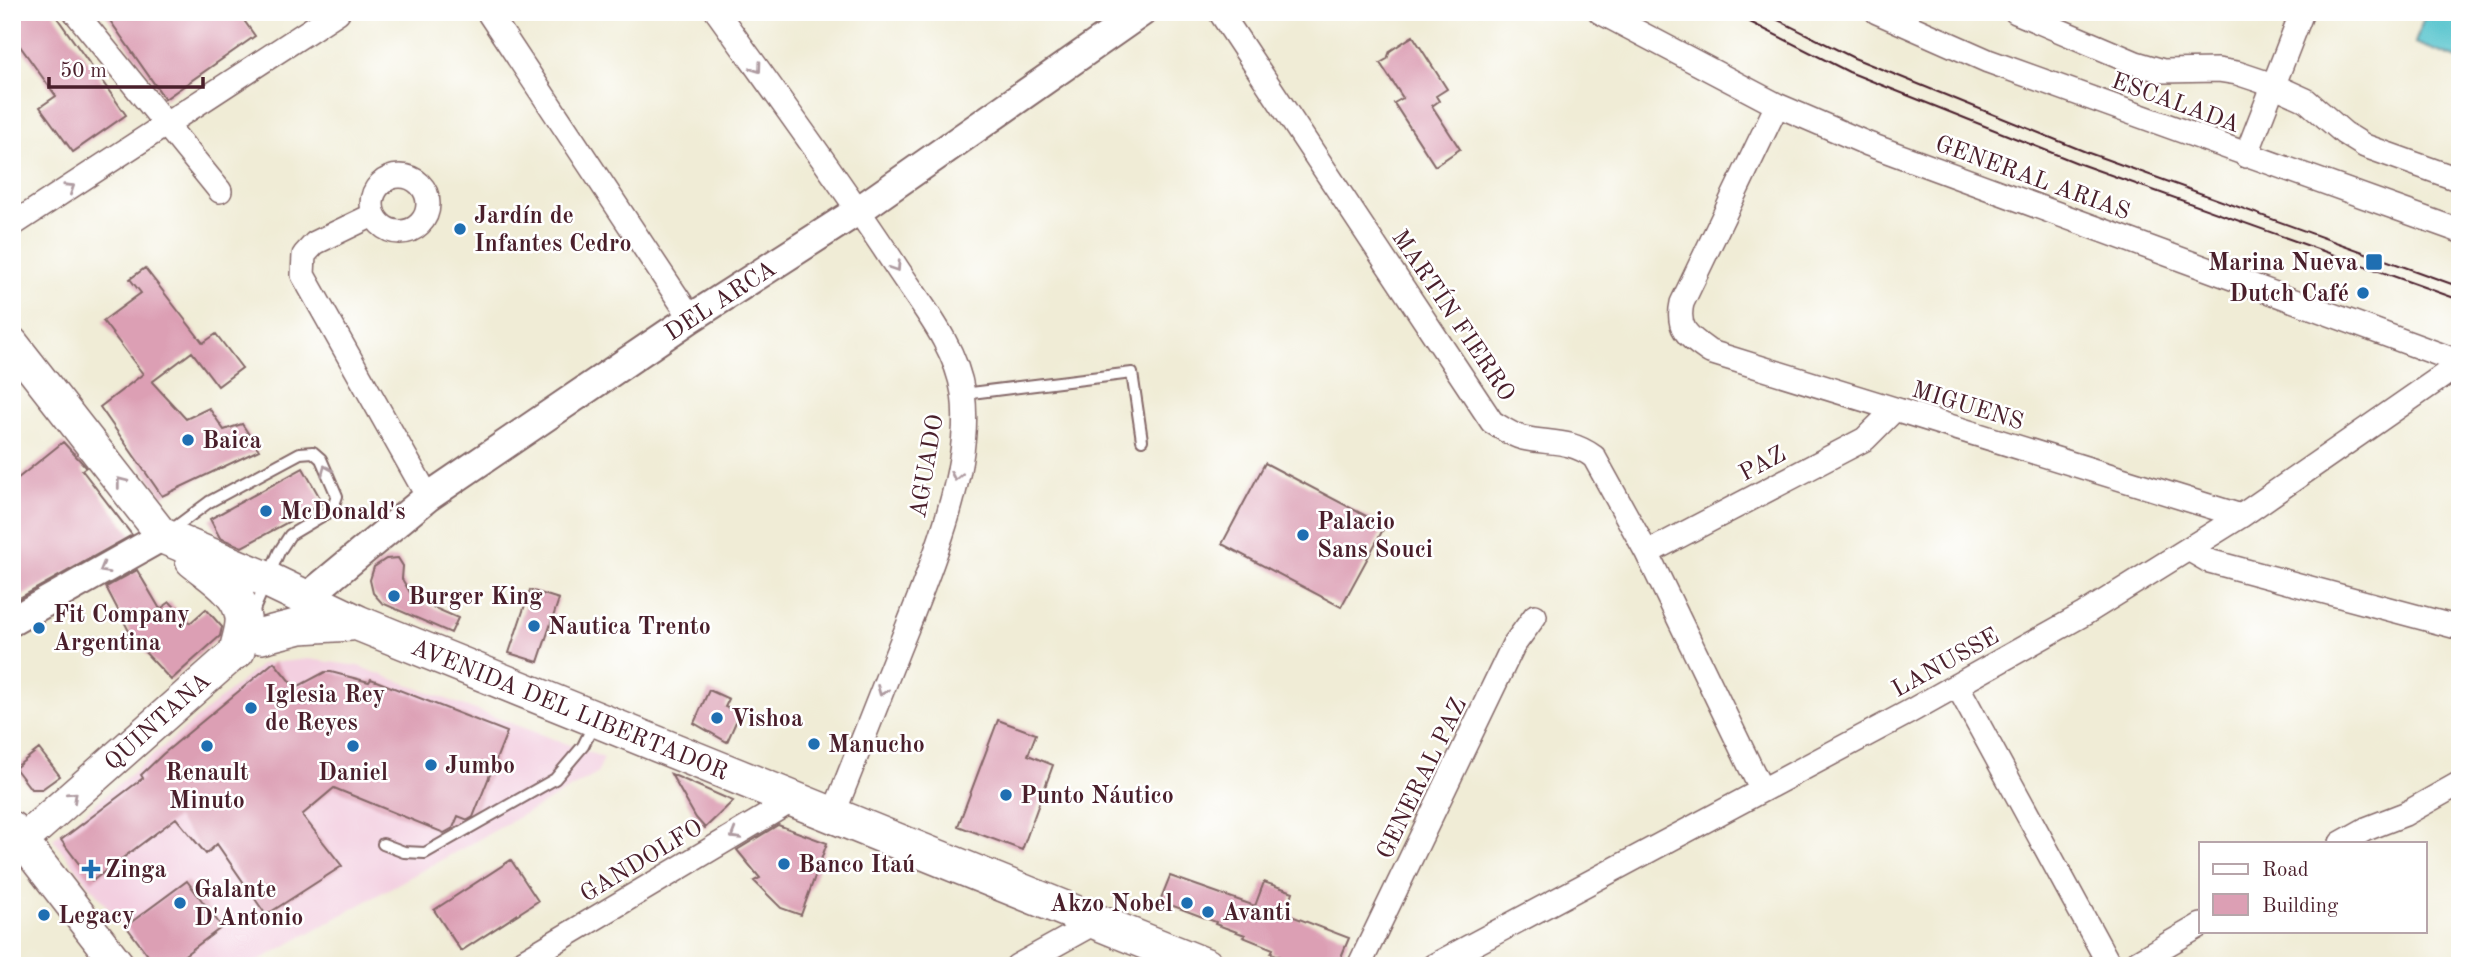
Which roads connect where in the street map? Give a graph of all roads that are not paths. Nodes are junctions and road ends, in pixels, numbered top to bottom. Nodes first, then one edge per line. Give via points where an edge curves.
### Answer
1 (75, 12) edge
2 (338, 12) edge
3 (488, 12) edge
4 (717, 12) edge
5 (1142, 12) edge
6 (1220, 12) edge
7 (1600, 12) edge
8 (1877, 12) edge
9 (2016, 12) edge
10 (2302, 12) edge
11 (2273, 86) junction
12 (1777, 105) junction
13 (167, 124) junction
14 (2246, 156) junction
15 (2460, 180) edge
16 (220, 191) dead end
17 (859, 210) junction
18 (373, 215) dead end
19 (12, 225) edge
20 (2460, 231) edge
21 (691, 318) junction
22 (12, 343) edge
23 (2460, 363) edge
24 (963, 394) junction
25 (1894, 410) junction
26 (1142, 440) dead end
27 (428, 497) junction
28 (2241, 516) junction
29 (163, 536) junction
30 (2190, 550) junction
31 (1647, 553) junction
32 (266, 579) junction
33 (305, 599) junction
34 (1535, 616) dead end
35 (12, 621) edge
36 (358, 623) junction
37 (2460, 628) edge
38 (249, 643) junction
39 (1957, 685) junction
40 (596, 720) junction
41 (2460, 783) edge
42 (1761, 789) junction
43 (793, 800) junction
44 (833, 815) junction
45 (15, 839) edge
46 (2343, 842) edge
47 (383, 844) dead end
48 (1098, 921) junction
49 (2199, 926) edge
50 (119, 966) edge
51 (515, 966) edge
52 (1017, 966) edge
53 (1206, 966) edge
54 (1359, 966) edge
55 (1433, 966) edge
56 (2110, 966) edge
57 (2130, 966) edge

1 - 13 street
2 - 13 street
3 - 21 street
4 -> 17 street, AGUADO
5 - 17 street, DEL ARCA
6 - 31 street, MARTÍN FIERRO via 1492,422 1515,435 1581,447 1594,457
7 - 12 street, GENERAL ARIAS
8 - 14 street, ESCALADA via 1988,61
9 - 11 street via 2136,64 2164,71 2218,69
10 - 11 street
11 - 14 street
11 - 15 street via 2306,100 2365,145
12 - 23 street, GENERAL ARIAS via 1868,144
12 - 25 street, MIGUENS via 1682,303 1679,314 1685,334 1710,352
13 - 16 street
19 -> 13 street
14 - 20 street, ESCALADA
17 - 21 street, DEL ARCA
17 -> 24 street, AGUADO via 941,335
18 - 27 street via 315,243 304,255 303,275
21 - 27 street, DEL ARCA
29 -> 22 main road, AVENIDA DEL LIBERTADOR
23 - 28 street, LANUSSE
24 - 26 lane via 1132,373
24 -> 44 street, AGUADO via 961,451 935,556
25 - 28 street, MIGUENS
25 - 31 street, PAZ via 1865,439
27 - 33 street, DEL ARCA
28 - 30 street, LANUSSE
29 - 32 main road, AVENIDA DEL LIBERTADOR
32 -> 29 lane via 290,535 332,510 337,496 321,459 313,452 300,453 209,502
29 -> 35 street
29 - 38 main road via 231,591
30 - 37 street via 2209,561
30 - 39 street, LANUSSE
31 - 42 street, MARTÍN FIERRO
32 - 33 main road, AVENIDA DEL LIBERTADOR
32 - 38 lane
33 - 36 main road, AVENIDA DEL LIBERTADOR
33 - 38 main road, QUINTANA
34 - 54 street, GENERAL PAZ via 1513,646
36 - 38 main road via 300,626
36 - 40 main road, AVENIDA DEL LIBERTADOR
45 -> 38 main road, QUINTANA
39 - 42 street, LANUSSE
39 - 56 street
40 - 43 main road, AVENIDA DEL LIBERTADOR
40 - 47 lane via 583,746 555,779 425,853
41 - 46 street
42 - 55 street, LANUSSE
43 - 44 main road, AVENIDA DEL LIBERTADOR
43 -> 51 street, GANDOLFO
44 - 48 main road, AVENIDA DEL LIBERTADOR
45 - 50 main road
48 - 52 street
48 - 53 main road, AVENIDA DEL LIBERTADOR
49 - 57 street

